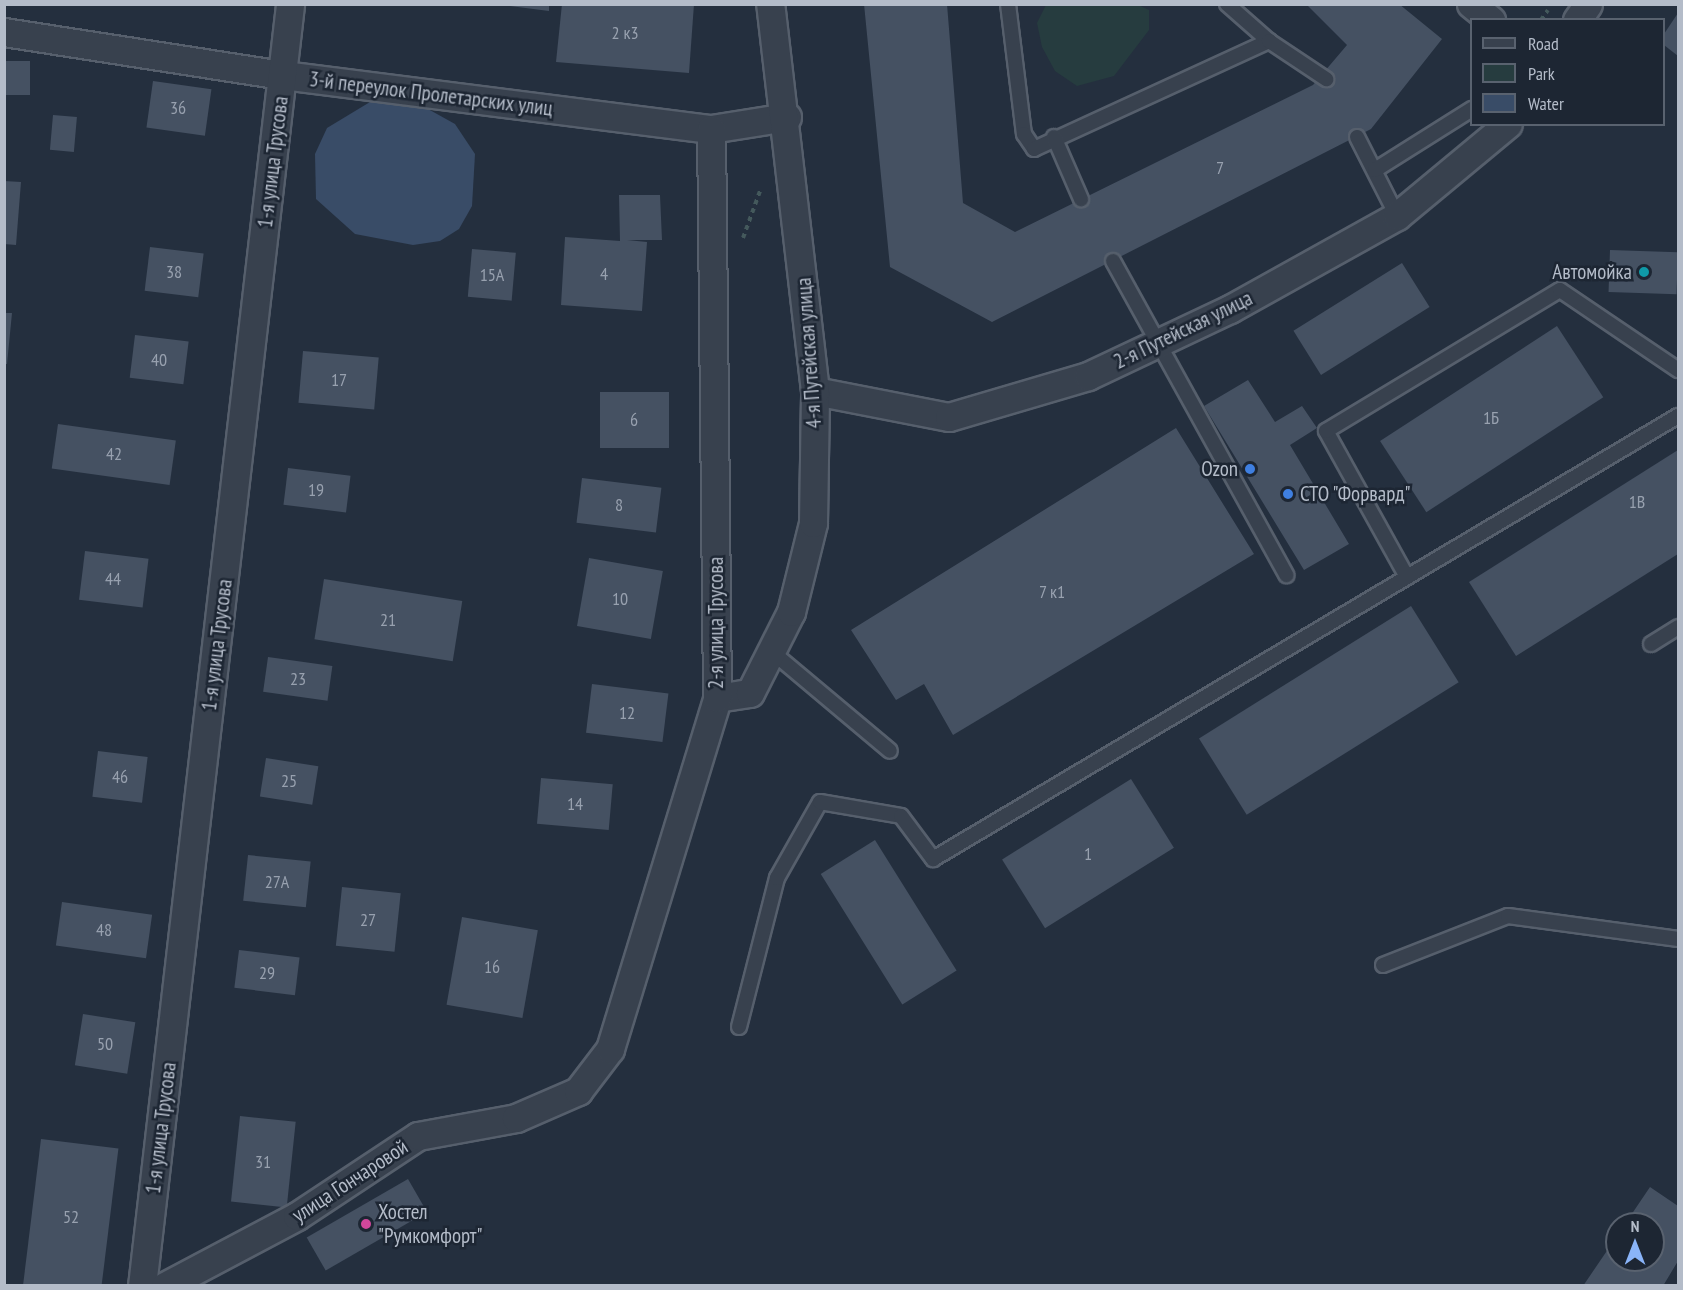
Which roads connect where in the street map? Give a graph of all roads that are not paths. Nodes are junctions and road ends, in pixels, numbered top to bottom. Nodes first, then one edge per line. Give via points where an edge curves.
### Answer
1 (290, 4) edge
2 (770, 4) edge
3 (1008, 4) edge
4 (1227, 4) edge
5 (1471, 4) edge
6 (1588, 4) edge
7 (1488, 18) edge
8 (1578, 18) edge
9 (4, 32) edge
10 (1269, 41) junction
11 (283, 75) junction
12 (1326, 79) dead end
13 (1470, 110) edge
14 (787, 117) junction
15 (1507, 126) edge
16 (711, 129) junction
17 (1357, 137) dead end
18 (1054, 138) junction
19 (1375, 170) junction
20 (1081, 200) dead end
21 (1397, 216) junction
22 (1113, 261) dead end
23 (1156, 344) junction
24 (1678, 370) edge
25 (815, 391) junction
26 (1678, 416) edge
27 (1286, 575) dead end
28 (1407, 577) junction
29 (1678, 627) edge
30 (1651, 644) dead end
31 (771, 651) junction
32 (717, 698) junction
33 (890, 751) dead end
34 (1678, 939) edge
35 (1383, 966) dead end
36 (740, 1027) dead end
37 (578, 1091) joint
38 (142, 1286) edge
39 (165, 1286) edge

1 - 11 street, 1-я улица Трусова
2 - 14 street, 4-я Путейская улица
3 - 18 lane via 1024,134 1034,149
4 - 10 lane
5 - 7 street
6 - 8 street
9 - 11 street, 3-й переулок Пролетарских улиц
10 - 12 lane
10 - 18 lane
11 - 16 street, 3-й переулок Пролетарских улиц
11 - 38 street, 1-я улица Трусова
13 - 19 lane
14 - 16 street, 3-й переулок Пролетарских улиц
14 - 25 street, 4-я Путейская улица
15 - 21 street, 2-я Путейская улица
16 - 32 street, 2-я улица Трусова
17 - 19 lane
18 - 20 lane
19 - 21 lane
21 - 23 street, 2-я Путейская улица
22 - 23 lane
23 - 25 street, 2-я Путейская улица via 1088,376 949,417
23 - 27 lane
24 - 28 lane via 1560,290 1326,432
25 - 31 street, 4-я Путейская улица via 813,523 791,612
26 - 28 lane
28 - 36 lane via 933,859 901,816 820,802 777,878
29 - 30 lane
31 - 32 street, 4-я Путейская улица via 750,693
31 - 33 lane
32 - 37 street, 2-я улица Трусова via 610,1049
34 - 35 lane via 1508,916
37 - 39 street, улица Гончаровой via 516,1118 418,1136 297,1216

